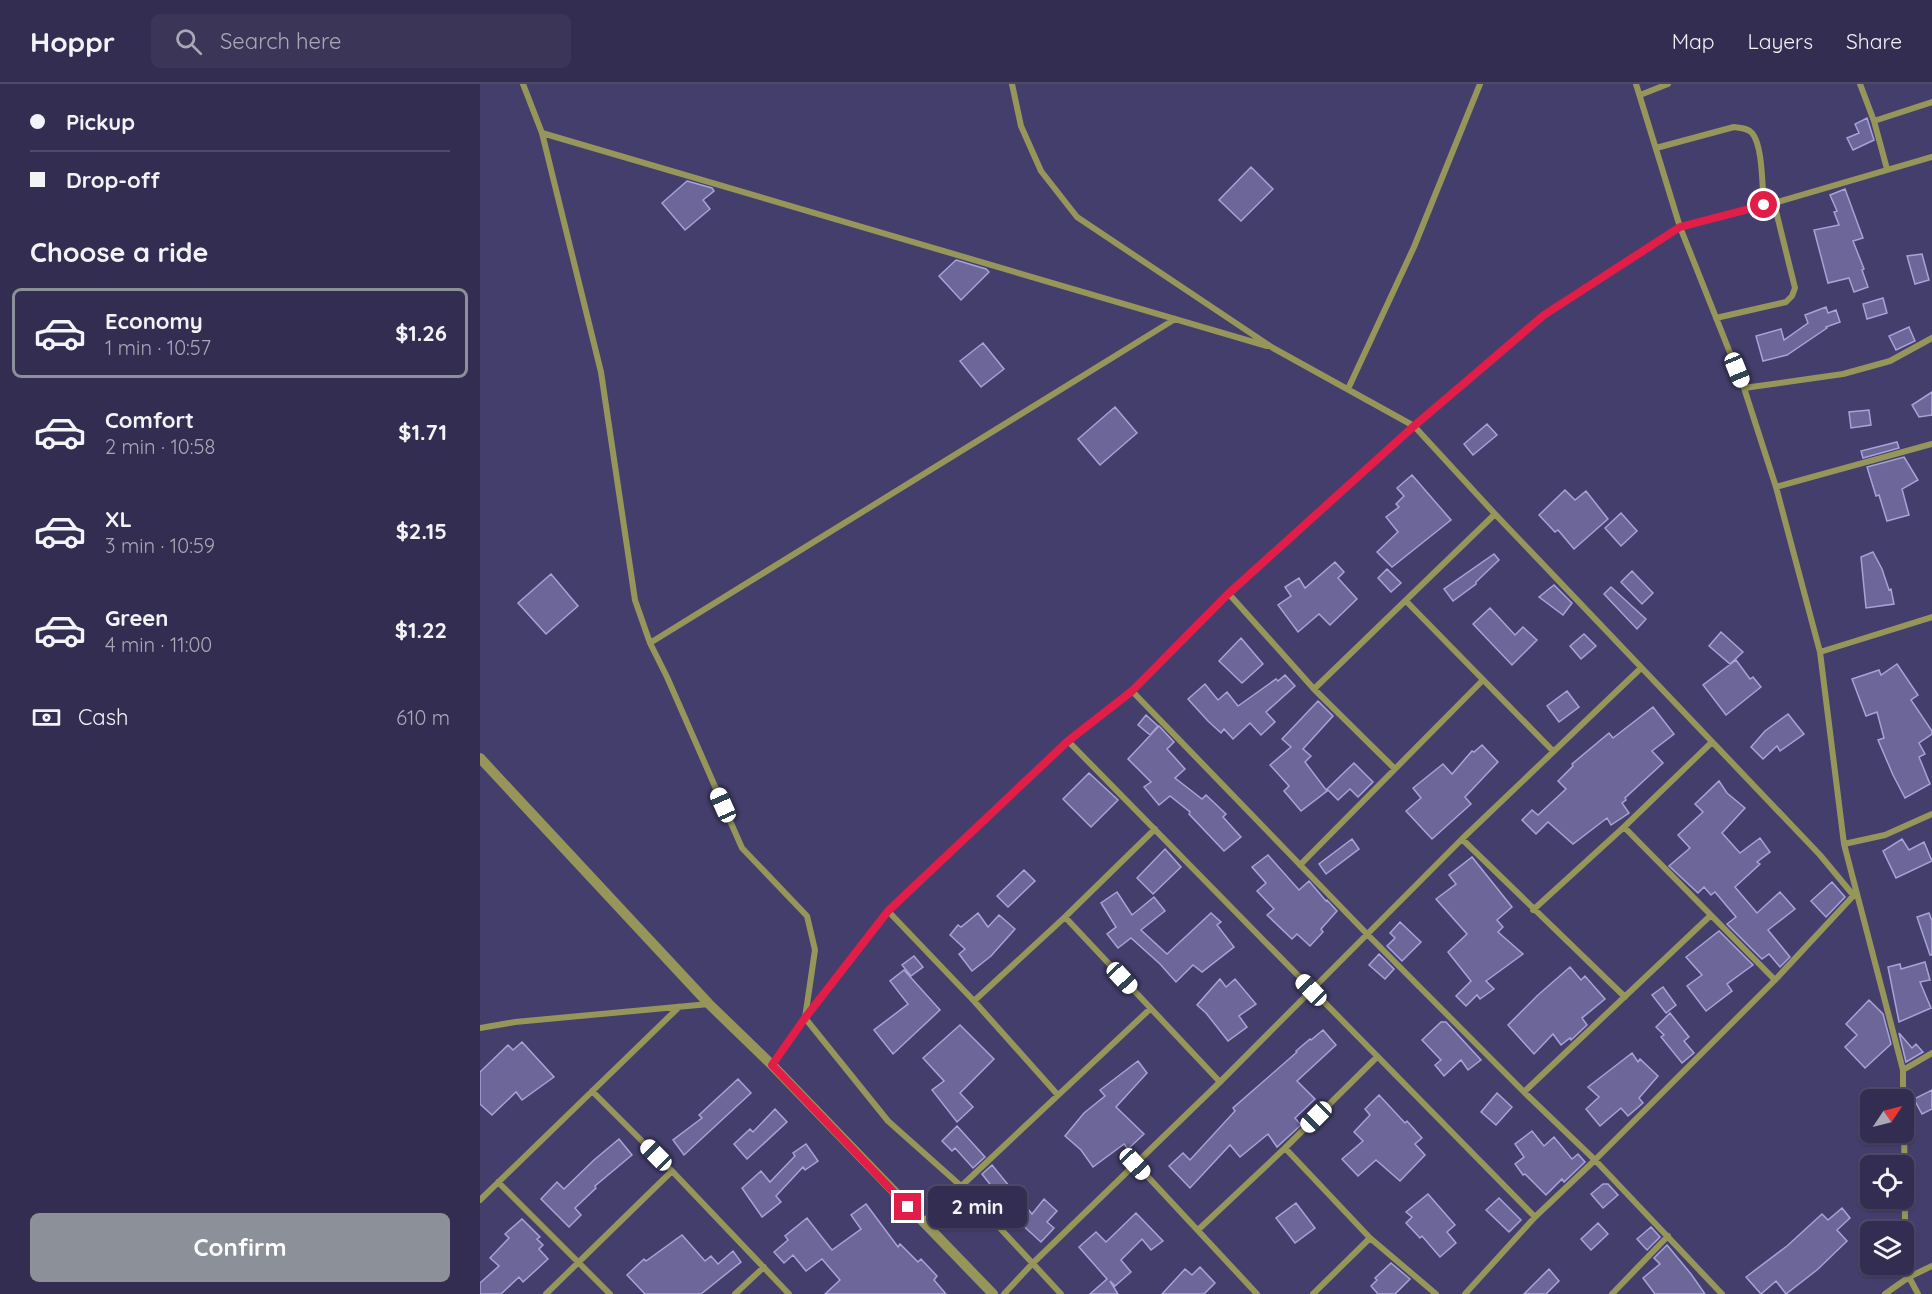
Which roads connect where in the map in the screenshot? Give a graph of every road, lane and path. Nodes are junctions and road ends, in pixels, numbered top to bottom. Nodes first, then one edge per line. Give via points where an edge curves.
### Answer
1 (523, 84) edge
2 (1012, 84) edge
3 (1480, 84) edge
4 (1636, 84) edge
5 (1668, 84) edge
6 (1860, 84) edge
7 (1640, 95) junction
8 (1932, 102) edge
9 (1874, 121) junction
10 (542, 133) junction
11 (1656, 148) junction
12 (1932, 157) edge
13 (1887, 169) junction
14 (1774, 203) junction
15 (1764, 205) junction
16 (1680, 227) junction
17 (1716, 318) junction
18 (1175, 319) junction
19 (1932, 338) edge
20 (1273, 348) junction
21 (1744, 388) junction
22 (1348, 389) junction
23 (1414, 426) junction
24 (1932, 444) edge
25 (1776, 487) junction
26 (1495, 514) junction
27 (1228, 594) junction
28 (1406, 601) junction
29 (1932, 617) edge
30 (650, 643) junction
31 (1820, 652) junction
32 (1641, 668) junction
33 (1483, 680) junction
34 (1314, 689) junction
35 (1132, 691) junction
36 (1068, 741) junction
37 (1711, 744) junction
38 (1553, 751) junction
39 (480, 758) edge
40 (1395, 768) junction
41 (1932, 814) edge
42 (1624, 827) junction
43 (1155, 830) junction
44 (1462, 839) junction
45 (1844, 844) junction
46 (1300, 865) junction
47 (1856, 894) junction
48 (1533, 910) junction
49 (888, 911) junction
50 (1710, 916) junction
51 (1065, 917) junction
52 (1367, 934) junction
53 (1775, 980) junction
54 (1311, 990) junction
55 (1625, 997) junction
56 (974, 1001) junction
57 (710, 1004) junction
58 (679, 1006) junction
59 (1150, 1009) junction
60 (805, 1018) junction
61 (480, 1028) edge
62 (1932, 1053) edge
63 (1377, 1057) junction
64 (772, 1065) junction
65 (1903, 1070) junction
66 (1220, 1082) junction
67 (1903, 1089) edge
68 (592, 1091) junction
69 (1524, 1092) junction
70 (1057, 1094) junction
71 (1904, 1143) edge
72 (1285, 1148) junction
73 (1595, 1160) junction
74 (1135, 1164) junction
75 (672, 1172) junction
76 (498, 1182) junction
77 (961, 1186) junction
78 (480, 1200) edge
79 (1534, 1217) junction
80 (923, 1222) junction
81 (1198, 1230) junction
82 (1668, 1236) junction
83 (1370, 1238) junction
84 (579, 1261) junction
85 (1032, 1264) junction
86 (1932, 1266) edge
87 (764, 1267) junction
88 (1909, 1277) junction
89 (546, 1294) edge
90 (610, 1294) edge
91 (735, 1294) edge
92 (789, 1294) edge
93 (993, 1294) edge
94 (1004, 1294) edge
95 (1060, 1294) edge
96 (1257, 1294) edge
97 (1313, 1294) edge
98 (1436, 1294) edge
99 (1465, 1294) edge
100 (1612, 1294) edge
101 (1722, 1294) edge
102 (1885, 1294) edge
103 (1918, 1294) edge

1 - 10 street
2 - 20 street via 1021,126 1041,171 1077,217
3 - 22 street via 1414,247
4 - 7 street
5 - 7 street
6 - 9 street
7 - 11 street
8 - 9 street
9 - 13 street
10 - 18 street
10 - 30 street via 601,372 635,600
11 - 15 street via 1734,127 1746,128 1760,153
11 - 16 street
12 - 13 street
13 - 14 street
14 - 15 street
14 - 17 street via 1795,288 1792,296 1786,302
15 - 16 street
16 - 17 street
16 - 23 street via 1544,315
17 - 21 street
18 - 20 street
18 - 30 street
19 - 21 street via 1890,361 1843,374
20 - 22 street
21 - 25 street
22 - 23 street
23 - 26 street
23 - 27 street
24 - 25 street
25 - 31 street
26 - 28 street
26 - 32 street
27 - 34 street
27 - 35 street
28 - 33 street
28 - 34 street
29 - 31 street
30 - 60 street via 742,848 807,916 815,950
31 - 45 street
32 - 37 street
32 - 38 street
33 - 38 street
33 - 40 street
34 - 40 street
35 - 36 street
35 - 46 street
36 - 43 street
36 - 49 street
37 - 42 street
37 - 47 street
38 - 44 street
39 - 57 street
40 - 46 street
41 - 45 street via 1885,835
42 - 48 street
42 - 50 street
43 - 51 street
43 - 54 street
44 - 48 street
44 - 52 street
45 - 47 street
46 - 52 street
47 - 53 street
47 - 65 street
48 - 55 street
49 - 56 street
49 - 60 street
50 - 53 street
50 - 55 street
51 - 56 street
51 - 59 street
52 - 54 street
52 - 69 street
53 - 73 street
54 - 63 street
54 - 66 street
55 - 69 street
56 - 70 street
57 - 58 street
57 - 64 street
58 - 61 street
58 - 68 street
59 - 66 street
59 - 70 street
60 - 64 street
60 - 77 street via 888,1121
62 - 65 street
63 - 72 street
63 - 79 street
64 - 80 street
65 - 67 street
66 - 74 street
68 - 75 street
68 - 76 street
69 - 73 street
70 - 77 street
71 - 88 street
72 - 81 street
72 - 83 street
73 - 79 street
73 - 82 street
74 - 81 street
74 - 85 street
75 - 84 street
75 - 87 street
76 - 78 street
76 - 84 street
77 - 80 street
77 - 85 street
79 - 99 street
80 - 93 street
81 - 96 street
82 - 100 street
82 - 101 street
83 - 97 street
83 - 98 street
84 - 89 street
84 - 90 street
85 - 94 street
85 - 95 street
86 - 88 street
87 - 91 street
87 - 92 street
88 - 102 street
88 - 103 street

